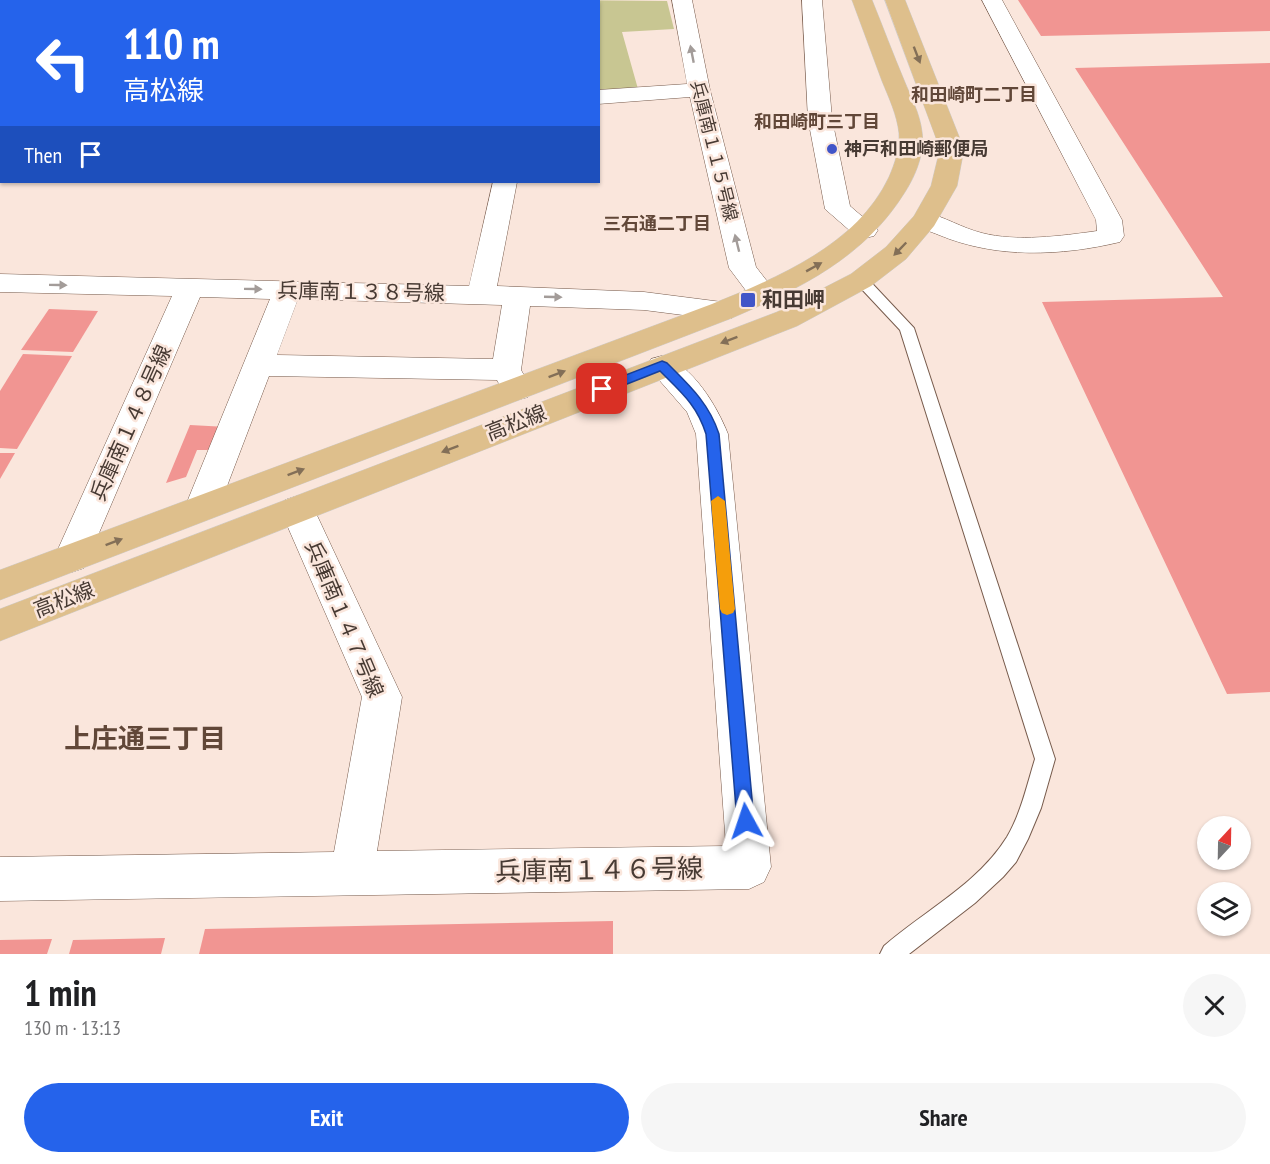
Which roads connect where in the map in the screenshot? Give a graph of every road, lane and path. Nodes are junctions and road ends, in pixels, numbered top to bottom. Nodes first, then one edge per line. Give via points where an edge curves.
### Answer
1 (682, 0) edge
2 (812, 0) edge
3 (862, 0) edge
4 (896, 0) edge
5 (992, 0) edge
6 (699, 90) junction
7 (600, 98) edge
8 (505, 183) edge
9 (925, 220) junction
10 (865, 230) junction
11 (861, 280) junction
12 (0, 283) edge
13 (190, 288) junction
14 (288, 290) junction
15 (763, 294) junction
16 (481, 295) junction
17 (517, 296) junction
18 (722, 310) junction
19 (257, 365) junction
20 (662, 366) junction
21 (511, 380) junction
22 (202, 507) junction
23 (297, 509) junction
24 (72, 558) junction
25 (0, 585) edge
26 (0, 625) edge
27 (352, 874) junction
28 (0, 879) edge
29 (892, 954) edge

6 -> 1 street, 兵庫南１１５号線
2 - 10 street via 820,118 838,209
3 - 10 main road, 高松線 via 905,110 911,138 905,170 888,201
4 -> 9 main road, 高松線 via 952,149 944,186
5 - 9 street via 1108,220 1111,236 1093,242 1001,244 978,241
6 - 7 street
15 -> 6 street, 兵庫南１１５号線 via 743,268
8 - 16 street
9 -> 11 main road, 高松線 via 897,253
15 -> 10 main road, 高松線 via 822,262
11 -> 20 main road, 高松線 via 787,319
11 - 29 lane via 907,328 1045,759 1028,817 1008,854 977,887
12 -> 13 street, 兵庫南１３８号線
13 -> 14 street, 兵庫南１３８号線
13 - 24 street, 兵庫南１４８号線
14 - 16 street, 兵庫南１３８号線
14 - 19 street
15 - 18 main road, 高松線
16 - 17 street, 兵庫南１３８号線
17 -> 18 street, 兵庫南１３８号線 via 644,301
17 - 21 street
21 -> 18 main road, 高松線
19 - 21 street
19 - 22 street
20 -> 23 main road, 高松線
20 - 27 street, 兵庫南１４６号線 via 694,397 712,434 749,867
22 -> 21 main road, 高松線
24 -> 22 main road, 高松線
23 - 26 main road, 高松線
23 - 27 street, 兵庫南１４７号線 via 382,697
24 - 25 main road, 高松線
27 - 28 street, 兵庫南１４６号線

